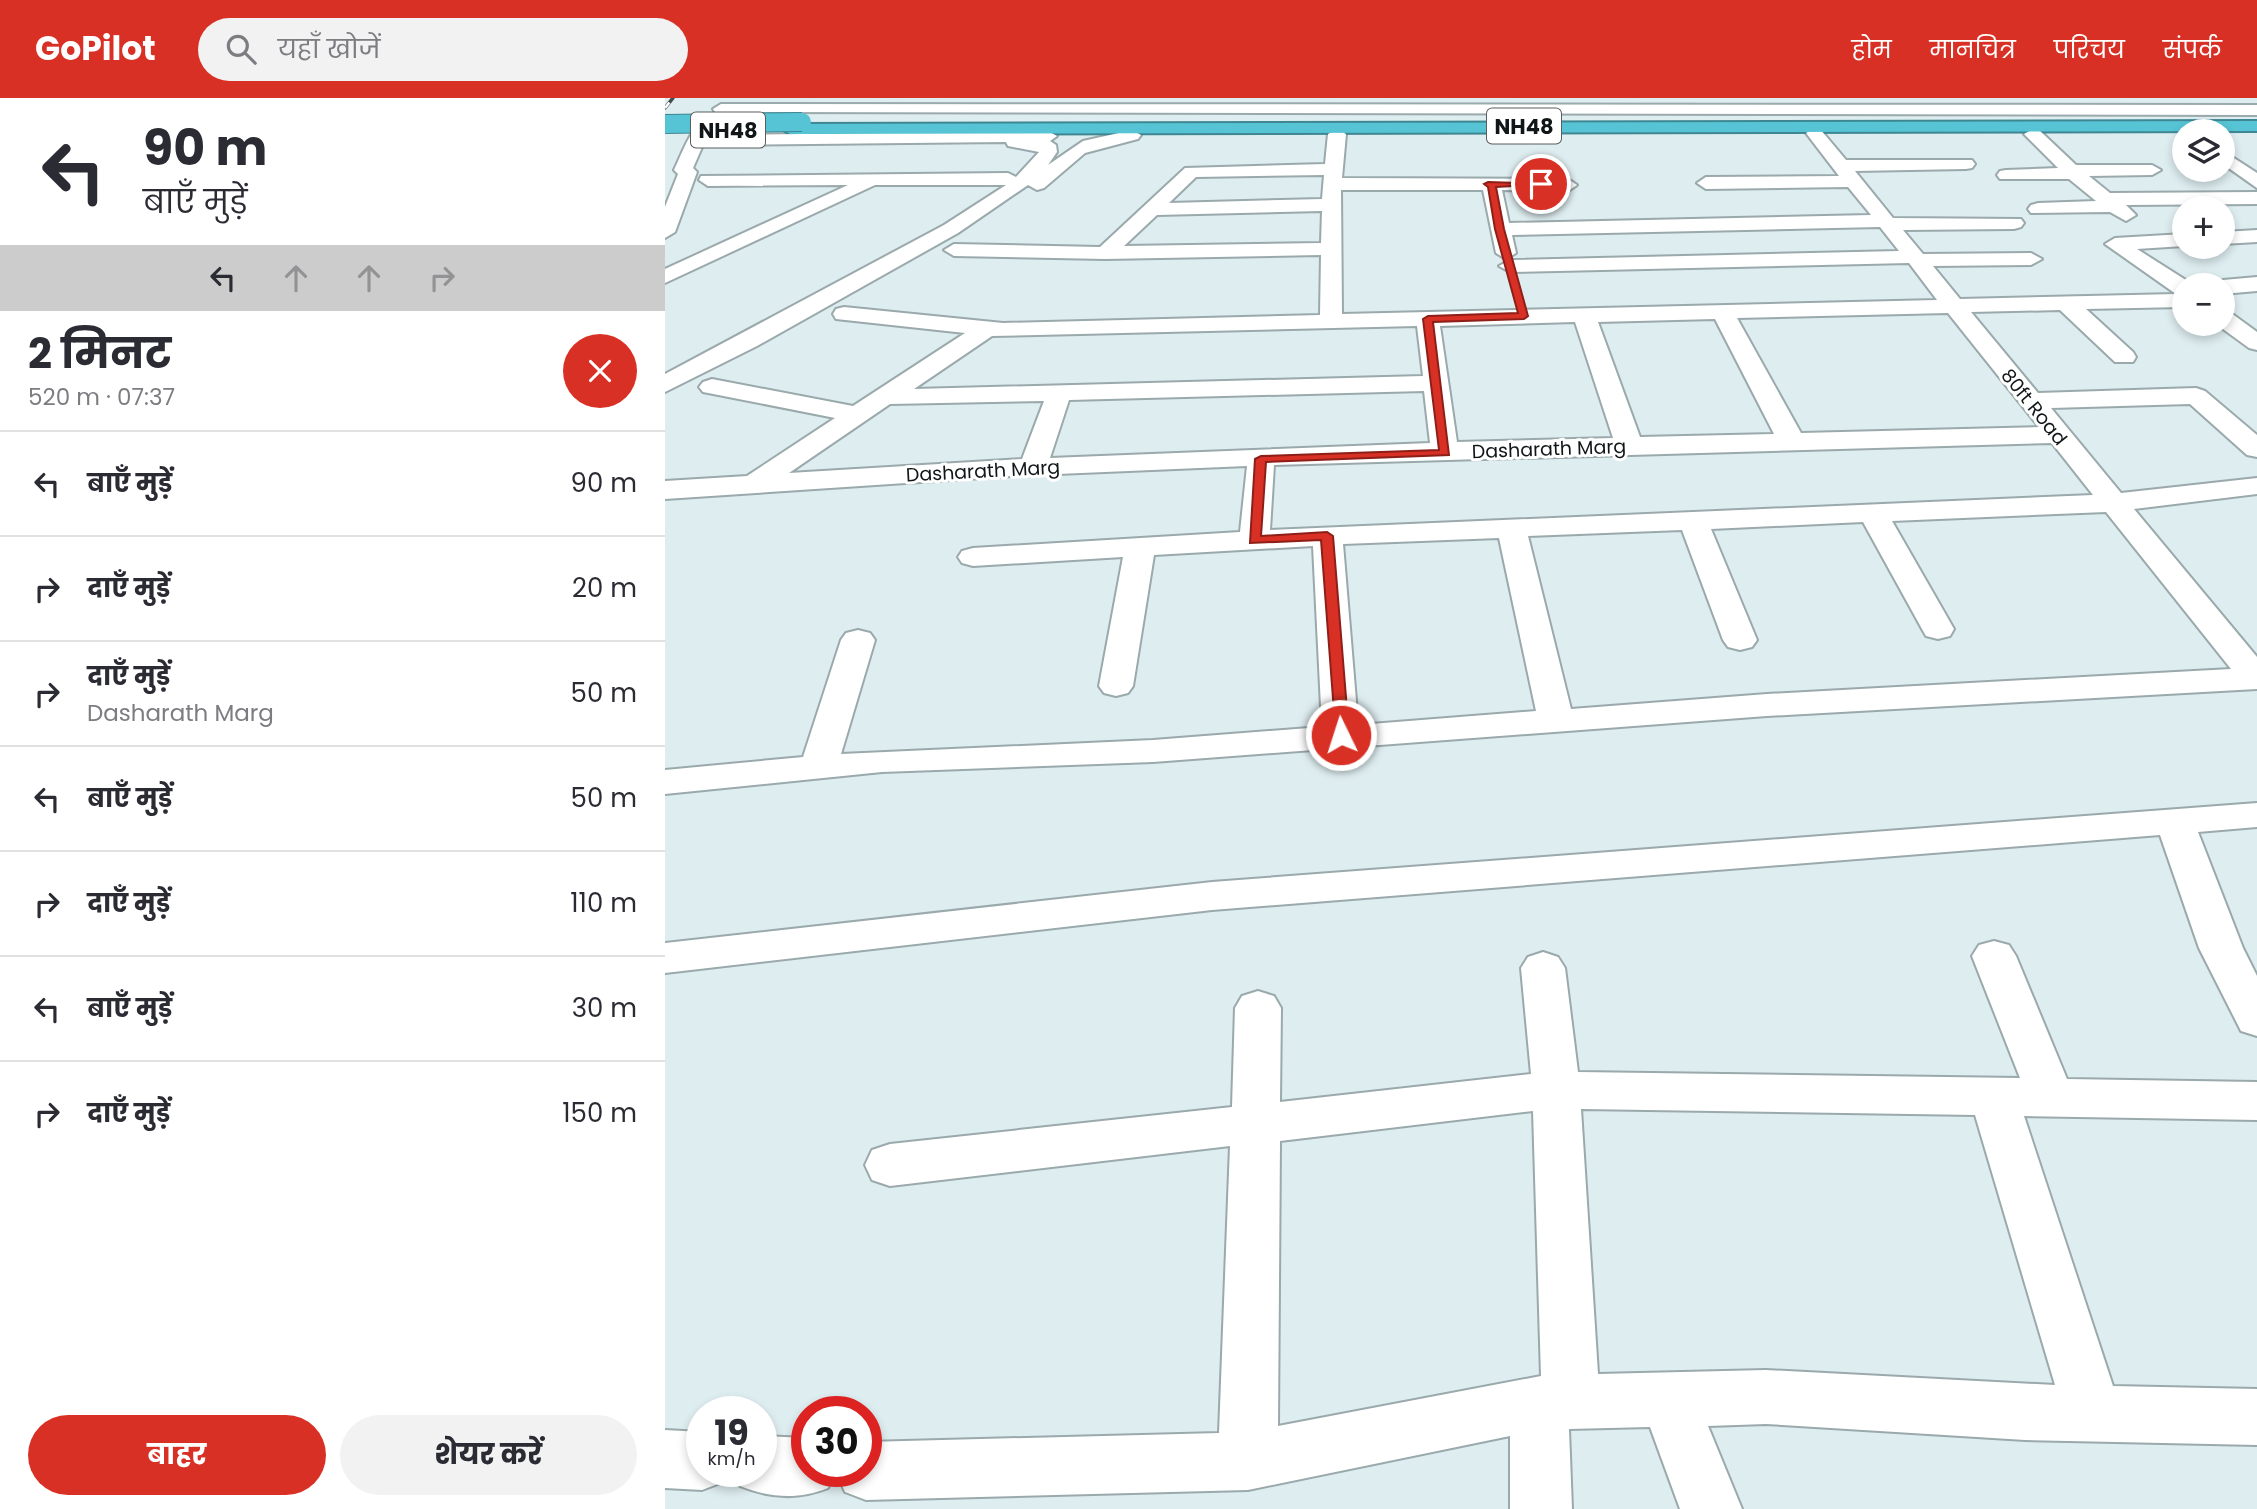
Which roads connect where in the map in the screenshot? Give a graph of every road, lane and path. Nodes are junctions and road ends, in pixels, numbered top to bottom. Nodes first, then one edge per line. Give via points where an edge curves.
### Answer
1 (2044, 98) edge
2 (724, 103) edge
3 (1060, 104) edge
4 (1318, 104) edge
5 (1658, 104) edge
6 (2065, 104) edge
7 (785, 109) junction
8 (2257, 110) edge
9 (2257, 117) edge
10 (665, 124) edge
11 (2257, 125) edge
12 (796, 126) junction
13 (665, 131) edge
14 (1814, 133) junction
15 (1337, 134) junction
16 (2033, 134) junction
17 (1132, 135) junction
18 (2172, 135) edge
19 (2235, 135) edge
20 (2257, 135) edge
21 (724, 142) junction
22 (694, 146) junction
23 (1075, 149) junction
24 (1966, 164) dead end
25 (2235, 165) edge
26 (2151, 170) dead end
27 (2073, 172) junction
28 (2006, 175) dead end
29 (1333, 176) junction
30 (877, 179) junction
31 (1852, 179) junction
32 (708, 180) dead end
33 (2257, 182) edge
34 (1706, 183) dead end
35 (1488, 184) junction
36 (1568, 184) dead end
37 (1004, 188) junction
38 (1887, 191) dead end
39 (2257, 198) edge
40 (2112, 203) junction
41 (1332, 205) junction
42 (1153, 209) junction
43 (2038, 209) dead end
44 (1886, 222) junction
45 (2014, 223) dead end
46 (2135, 223) dead end
47 (1500, 229) junction
48 (665, 232) edge
49 (2257, 236) edge
50 (2235, 237) edge
51 (2172, 241) edge
52 (1332, 249) junction
53 (954, 250) junction
54 (1105, 253) junction
55 (1915, 259) junction
56 (2031, 259) dead end
57 (1510, 266) junction
58 (665, 277) edge
59 (2172, 281) edge
60 (2257, 284) edge
61 (2235, 286) edge
62 (2172, 300) edge
63 (2067, 304) junction
64 (1954, 307) junction
65 (1722, 311) junction
66 (2257, 311) edge
67 (2235, 312) edge
68 (844, 314) junction
69 (1584, 314) junction
70 (1524, 316) junction
71 (1428, 319) junction
72 (1331, 321) junction
73 (2235, 326) edge
74 (820, 327) dead end
75 (988, 328) junction
76 (2257, 342) edge
77 (2124, 357) dead end
78 (665, 374) edge
79 (736, 374) dead end
80 (1436, 383) junction
81 (665, 384) edge
82 (712, 387) junction
83 (1059, 393) junction
84 (2222, 395) dead end
85 (665, 396) edge
86 (2196, 396) junction
87 (881, 397) junction
88 (689, 398) dead end
89 (2029, 401) junction
90 (855, 414) junction
91 (2056, 435) junction
92 (1792, 442) junction
93 (1630, 447) junction
94 (2257, 449) edge
95 (1445, 453) junction
96 (1261, 459) junction
97 (1032, 469) junction
98 (755, 483) junction
99 (2257, 486) edge
100 (665, 490) edge
101 (2111, 503) junction
102 (1873, 514) junction
103 (1694, 522) junction
104 (1513, 530) junction
105 (1327, 536) junction
106 (1254, 541) junction
107 (1140, 547) junction
108 (972, 557) dead end
109 (1938, 629) dead end
110 (858, 640) dead end
111 (1740, 640) dead end
112 (2257, 678) edge
113 (1116, 686) dead end
114 (1556, 719) junction
115 (1341, 735) junction
116 (818, 767) junction
117 (665, 782) edge
118 (2257, 814) edge
119 (2174, 820) junction
120 (1994, 956) dead end
121 (665, 958) edge
122 (1543, 968) dead end
123 (1258, 1008) dead end
124 (2257, 1019) edge
125 (1556, 1090) junction
126 (1994, 1097) junction
127 (2050, 1098) junction
128 (2257, 1101) edge
129 (1258, 1123) junction
130 (890, 1165) dead end
131 (1668, 1399) junction
132 (1555, 1402) junction
133 (2093, 1414) junction
134 (2257, 1417) edge
135 (665, 1459) edge
136 (686, 1460) edge
137 (1248, 1461) junction
138 (882, 1471) edge
139 (1541, 1509) edge
140 (1711, 1509) edge

1 - 6 street
2 - 7 street
2 - 22 street
3 - 4 street
3 - 7 street
4 - 5 street
5 - 6 street
6 - 8 street via 2089,109
7 - 21 street via 754,116
9 - 12 highway, NH48
10 - 12 highway, NH48, bridge
11 - 12 highway, NH48
12 - 13 highway, NH48
14 - 15 street
14 - 16 street
14 - 31 street, 80ft Road
15 - 17 street
15 - 29 street
16 - 18 street
16 - 27 street
17 - 21 street
17 - 23 street
19 - 20 street
21 - 22 street
21 - 37 street via 1024,142 1049,148 1040,163 1021,169
22 - 48 street
23 - 53 street via 1080,156 1054,182
23 - 85 street via 1025,195 842,305
24 - 31 street
25 - 33 street
26 - 27 street
27 - 28 street
27 - 40 street
29 - 35 street
29 - 41 street
29 - 42 street via 1191,172
30 - 32 street
30 - 37 street
30 - 58 street
31 - 34 street
31 - 38 street
31 - 44 street, 80ft Road
35 - 36 street
35 - 47 street
37 - 78 street
37 - 81 street via 957,225
39 - 40 street
40 - 43 street
40 - 46 street
41 - 42 street
41 - 52 street
42 - 54 street
44 - 45 street
44 - 47 street
44 - 55 street, 80ft Road
47 - 57 street
49 - 50 street
51 - 59 street via 2115,244
52 - 54 street
52 - 72 street
53 - 54 street
53 - 68 street
55 - 56 street
55 - 57 street
55 - 64 street, 80ft Road
57 - 70 street
60 - 61 street
62 - 63 street
63 - 64 street
63 - 77 street
64 - 65 street
64 - 89 street, 80ft Road
65 - 69 street
65 - 92 street
66 - 67 street
68 - 74 street
68 - 75 street
69 - 70 street
69 - 93 street
70 - 71 street
71 - 72 street
71 - 80 street
72 - 75 street
73 - 76 street
75 - 87 street
79 - 82 street
80 - 83 street
80 - 95 street
82 - 88 street
82 - 90 street
83 - 87 street
83 - 97 street
84 - 86 street
86 - 89 street
86 - 94 street
87 - 90 street
89 - 91 street, 80ft Road
90 - 98 street
91 - 92 street, Dasharath Marg
91 - 101 street, 80ft Road
92 - 93 street, Dasharath Marg
93 - 95 street, Dasharath Marg
95 - 96 street, Dasharath Marg
96 - 97 street, Dasharath Marg
96 - 106 street
97 - 98 street, Dasharath Marg
98 - 100 street, Dasharath Marg
99 - 101 street
101 - 102 street
101 - 112 street, 80ft Road
102 - 103 street
102 - 109 street
103 - 104 street
103 - 111 street
104 - 105 street
104 - 114 street
105 - 106 street
105 - 115 street
106 - 107 street
107 - 108 street
107 - 113 street
110 - 116 street
112 - 114 street
114 - 115 street
115 - 116 street via 1153,751
116 - 117 street
118 - 119 street
119 - 121 street via 1212,896
119 - 124 street via 2221,948
120 - 127 street
122 - 125 street
123 - 129 street
125 - 126 street
125 - 129 street
125 - 132 street
126 - 127 street
126 - 133 street
127 - 128 street
129 - 130 street
129 - 137 street
131 - 132 street
131 - 133 street via 1766,1397
131 - 140 street
132 - 137 street
132 - 139 street
133 - 134 street
135 - 136 street
137 - 138 street

